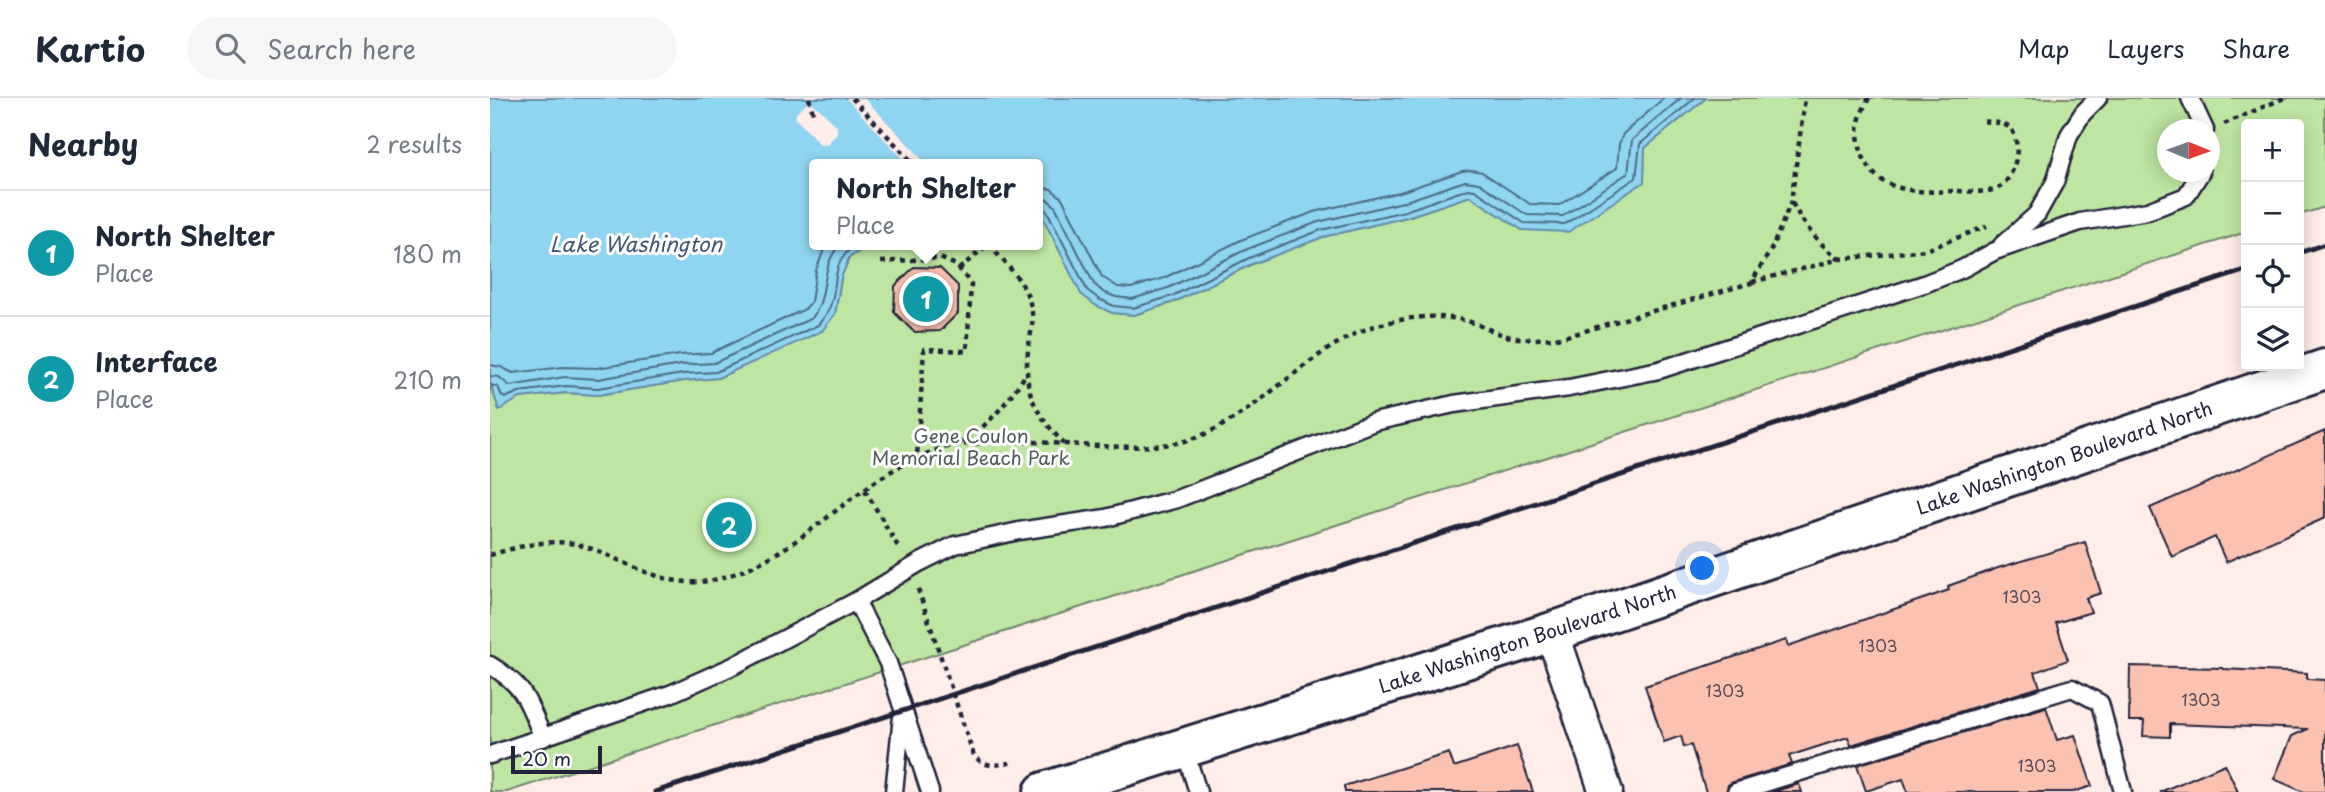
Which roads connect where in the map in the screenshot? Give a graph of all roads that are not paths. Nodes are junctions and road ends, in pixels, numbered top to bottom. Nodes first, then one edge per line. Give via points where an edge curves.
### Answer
1 (2098, 98) edge
2 (2190, 98) edge
3 (2200, 119) edge
4 (2195, 182) edge
5 (1995, 251) junction
6 (2325, 369) edge
7 (856, 601) junction
8 (1552, 632) junction
9 (491, 667) edge
10 (903, 710) junction
11 (543, 738) junction
12 (1184, 748) junction
13 (490, 755) edge
14 (894, 792) edge
15 (930, 792) edge
16 (1044, 792) edge
17 (1198, 792) edge
18 (1606, 792) edge
19 (1736, 792) edge
20 (2123, 792) edge

1 - 5 lane via 2069,135 2055,183 2037,214
2 - 3 lane
4 - 5 lane via 2186,196 2148,211 2080,222
5 - 7 lane via 1924,284 1659,370 1374,422 1177,499 1106,518 955,545
6 - 8 street, Lake Washington Boulevard North
7 - 10 lane via 888,663
7 - 11 lane via 733,666
8 - 12 street, Lake Washington Boulevard North
8 - 18 street
9 - 11 lane via 524,692
10 - 14 lane
10 - 15 lane
11 - 13 lane
12 - 16 street, Lake Washington Boulevard North
12 - 17 lane
19 - 20 lane via 2071,688 2100,703

